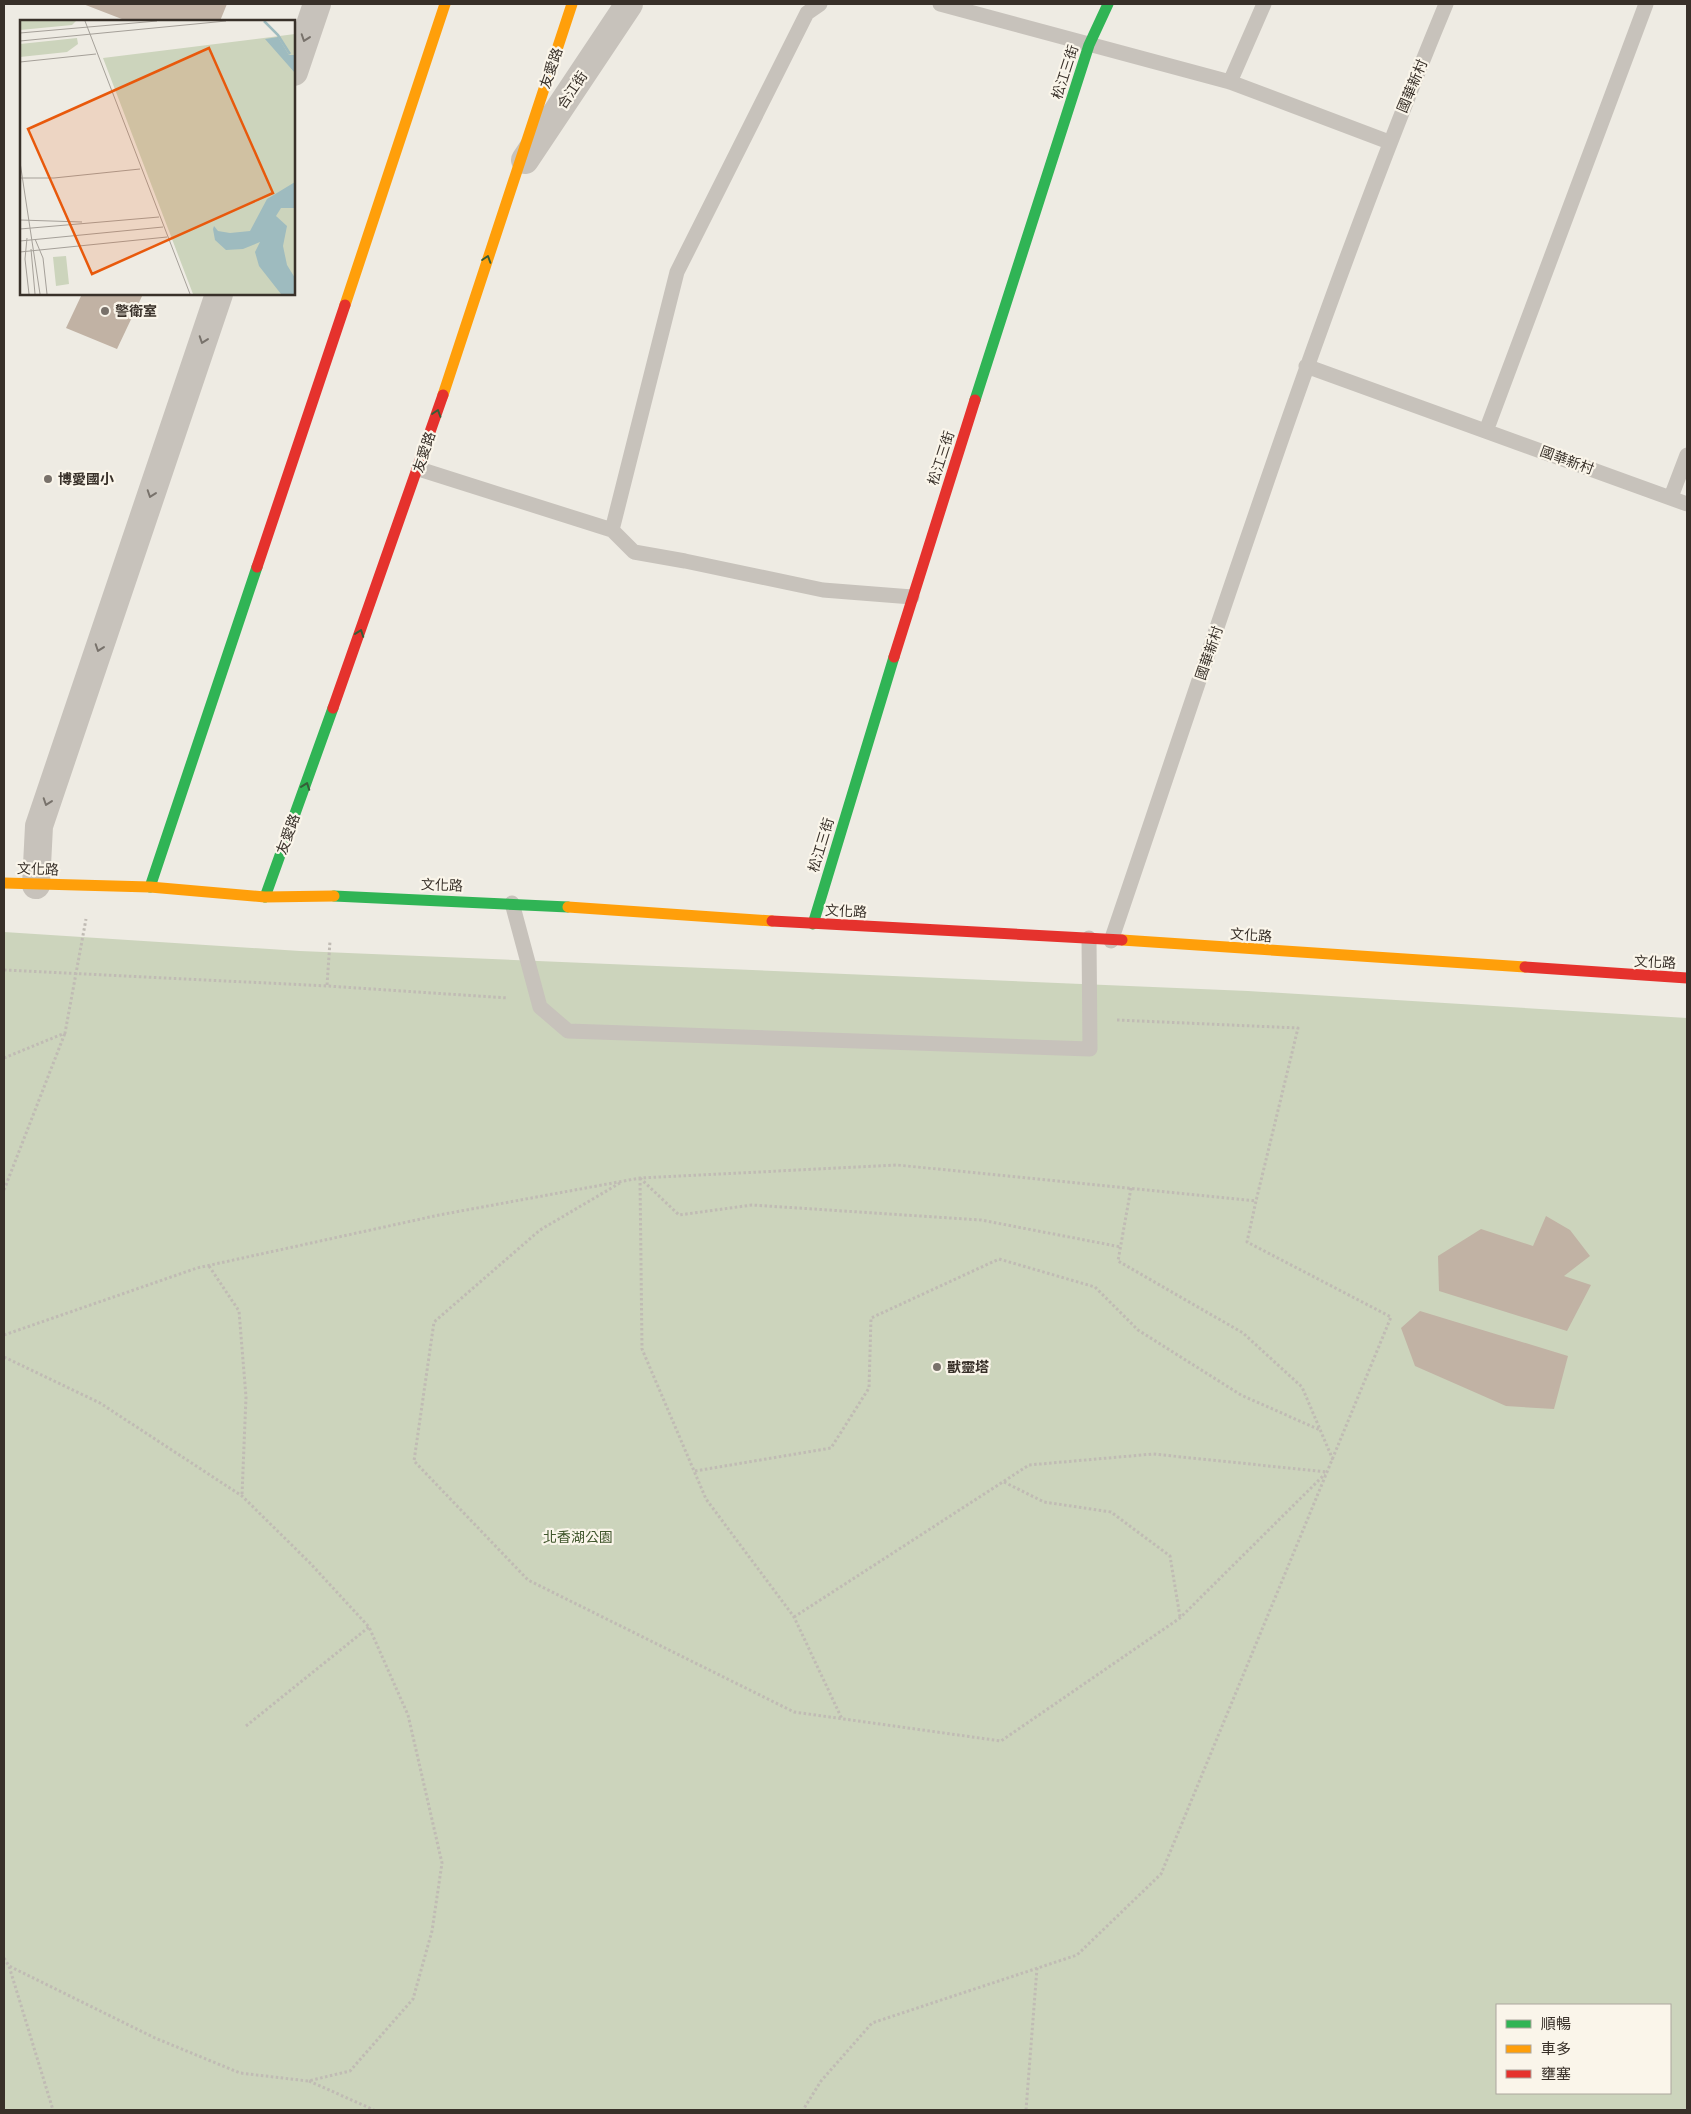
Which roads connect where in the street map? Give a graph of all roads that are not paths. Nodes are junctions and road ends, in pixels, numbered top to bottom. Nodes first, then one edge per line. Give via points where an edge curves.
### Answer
1 (317, 4) edge
2 (445, 4) edge
3 (572, 4) edge
4 (629, 4) edge
5 (820, 4) edge
6 (940, 4) edge
7 (1108, 4) edge
8 (1264, 4) edge
9 (1446, 4) edge
10 (1646, 4) edge
11 (1089, 45) junction
12 (295, 69) edge
13 (1230, 82) junction
14 (1389, 142) junction
15 (514, 177) junction
16 (219, 295) edge
17 (1306, 366) junction
18 (1486, 431) junction
19 (1687, 455) edge
20 (419, 469) junction
21 (1671, 497) junction
22 (1687, 504) edge
23 (612, 530) junction
24 (912, 597) junction
25 (4, 883) edge
26 (36, 885) junction
27 (150, 887) junction
28 (265, 897) junction
29 (512, 903) junction
30 (813, 924) junction
31 (1089, 938) junction
32 (1111, 941) junction
33 (1687, 978) edge

1 -> 12 street
2 - 27 street
3 - 15 street, 友愛路
4 - 15 street, 合江街
5 - 23 lane via 807,14 677,272
6 - 11 lane
7 - 11 street, 松江三街
8 - 13 lane
9 - 14 lane, 國華新村
10 - 18 lane
11 - 13 lane
11 - 24 street, 松江三街
13 - 14 lane
14 - 17 lane, 國華新村
20 -> 15 street, 友愛路
16 -> 26 street via 39,826
17 - 18 lane, 國華新村
17 - 32 lane, 國華新村
18 - 21 lane, 國華新村
19 - 21 lane
20 - 23 lane
28 -> 20 street, 友愛路
21 - 22 lane, 國華新村
23 - 24 lane via 634,552 823,590
24 - 30 street, 松江三街
25 - 26 street, 文化路
26 - 27 street, 文化路
27 - 28 street, 文化路
28 - 29 street, 文化路 via 331,896
29 - 30 street, 文化路
29 - 31 lane via 540,1007 568,1031 1090,1049
30 - 31 street, 文化路
31 - 32 street, 文化路
32 - 33 street, 文化路

